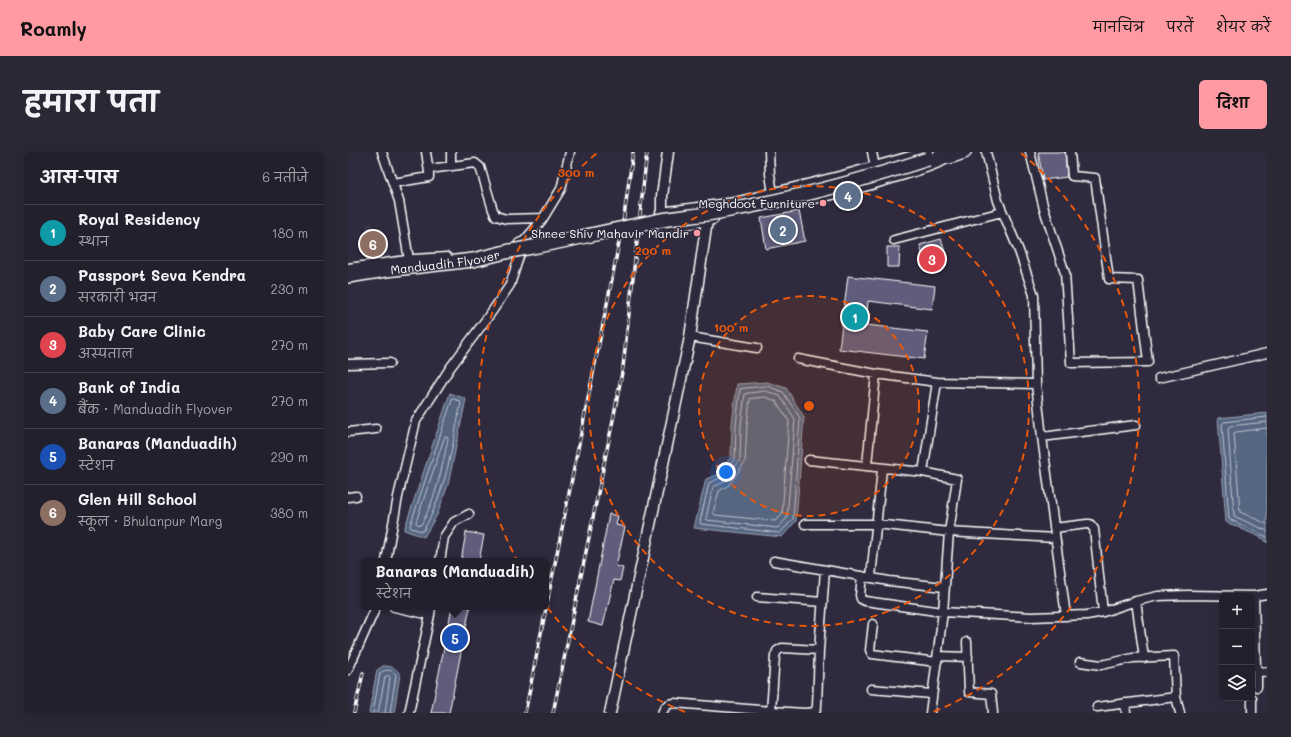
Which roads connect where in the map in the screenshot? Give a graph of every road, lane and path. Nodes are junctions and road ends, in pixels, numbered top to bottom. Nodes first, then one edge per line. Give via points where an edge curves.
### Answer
1 (426, 152) edge
2 (451, 152) edge
3 (570, 152) edge
4 (668, 152) edge
5 (768, 152) edge
6 (872, 152) edge
7 (964, 152) edge
8 (986, 152) edge
9 (1030, 152) edge
10 (1070, 152) edge
11 (381, 153) edge
12 (938, 155) edge
13 (451, 165) junction
14 (875, 167) junction
15 (429, 169) junction
16 (393, 183) junction
17 (773, 194) junction
18 (709, 207) junction
19 (1002, 212) junction
20 (661, 213) junction
21 (543, 218) junction
22 (708, 220) junction
23 (894, 240) dead end
24 (524, 241) junction
25 (409, 260) junction
26 (348, 268) edge
27 (348, 276) edge
28 (690, 337) junction
29 (757, 348) dead end
30 (1267, 353) edge
31 (798, 360) dead end
32 (390, 362) dead end
33 (348, 364) edge
34 (876, 374) junction
35 (1159, 378) dead end
36 (937, 382) junction
37 (1036, 384) junction
38 (1136, 426) dead end
39 (376, 429) dead end
40 (348, 432) edge
41 (1042, 437) junction
42 (809, 460) dead end
43 (867, 466) junction
44 (882, 469) junction
45 (922, 472) junction
46 (469, 514) dead end
47 (805, 524) dead end
48 (876, 524) junction
49 (1054, 528) junction
50 (949, 532) junction
51 (1055, 538) junction
52 (387, 558) edge
53 (440, 558) edge
54 (774, 561) dead end
55 (825, 570) junction
56 (862, 576) junction
57 (871, 577) junction
58 (944, 587) junction
59 (1267, 594) edge
60 (1219, 596) edge
61 (1255, 596) edge
62 (757, 597) dead end
63 (1136, 601) junction
64 (823, 602) junction
65 (375, 610) edge
66 (431, 611) edge
67 (943, 612) junction
68 (1103, 612) junction
69 (1066, 616) junction
70 (1255, 621) edge
71 (873, 624) dead end
72 (968, 642) dead end
73 (819, 650) junction
74 (968, 657) junction
75 (1144, 658) junction
76 (938, 659) junction
77 (1080, 662) dead end
78 (348, 670) edge
79 (1257, 670) junction
80 (1267, 672) edge
81 (1257, 687) dead end
82 (871, 689) dead end
83 (932, 694) junction
84 (1176, 697) junction
85 (1252, 701) edge
86 (1126, 703) junction
87 (1097, 707) dead end
88 (771, 711) junction
89 (410, 713) edge
90 (610, 713) edge
91 (662, 713) edge
92 (930, 713) edge
93 (993, 713) edge
94 (1126, 713) edge
95 (1180, 713) edge
96 (1252, 713) edge

1 - 15 street
2 - 13 street
3 - 21 street via 561,189
4 - 20 street
5 - 17 street
6 - 14 street
7 - 12 main road, Manduadih Flyover
8 - 19 street
9 - 10 street via 1064,273 1071,363 1148,362 1138,280 1109,279 1095,178 1072,176
11 - 16 street
12 - 14 street
12 - 22 street via 935,164 875,184
12 - 27 main road, Manduadih Flyover, bridge via 877,176 771,202 657,221 473,260
13 - 15 street
13 - 21 street via 471,162 478,164 493,210 499,218
14 - 17 street
15 - 16 street via 429,177
16 - 25 street via 399,201
17 - 18 street
18 - 20 street
18 - 22 street
19 - 23 street
19 - 37 street via 1034,295
20 - 22 street via 662,228
21 - 24 street
22 - 28 street
24 - 25 street via 460,256
24 - 52 street via 510,285 450,368 416,421
25 - 26 street
28 - 29 street
28 - 90 street
30 - 35 street
31 - 34 street
32 - 33 street
34 - 36 street
34 - 43 street
36 - 37 street
36 - 45 street
37 - 41 street
38 - 41 street
39 - 40 street
41 - 49 street
42 - 43 street
43 - 44 street
44 - 45 street
44 - 48 street
45 - 50 street via 957,480
46 - 53 street via 454,522 444,537
47 - 48 street
48 - 50 street
48 - 57 street
49 - 51 street
49 - 68 street via 1090,524 1094,529
50 - 51 street
50 - 58 street
51 - 69 street
54 - 55 street
55 - 56 street
55 - 64 street
56 - 57 street
56 - 67 street via 860,595 865,601
57 - 58 street
58 - 67 street
59 - 61 street
60 - 63 street via 1158,596
62 - 64 street
63 - 68 street
63 - 75 street
64 - 73 street
65 - 78 street
66 - 89 street
67 - 69 street via 1032,617
67 - 76 street
68 - 69 street
70 - 79 street
71 - 76 street via 870,650 872,654
72 - 74 street
73 - 88 street via 782,648 777,651
73 - 88 street via 817,706 814,712
74 - 76 street
74 - 93 street via 969,692 991,694
75 - 77 street via 1101,665
75 - 84 street via 1174,656
76 - 83 street
79 - 80 street
79 - 81 street
82 - 83 street
83 - 92 street
84 - 86 street
84 - 95 street
85 - 96 street
86 - 87 street
86 - 94 street
88 - 91 street via 674,703 664,707

